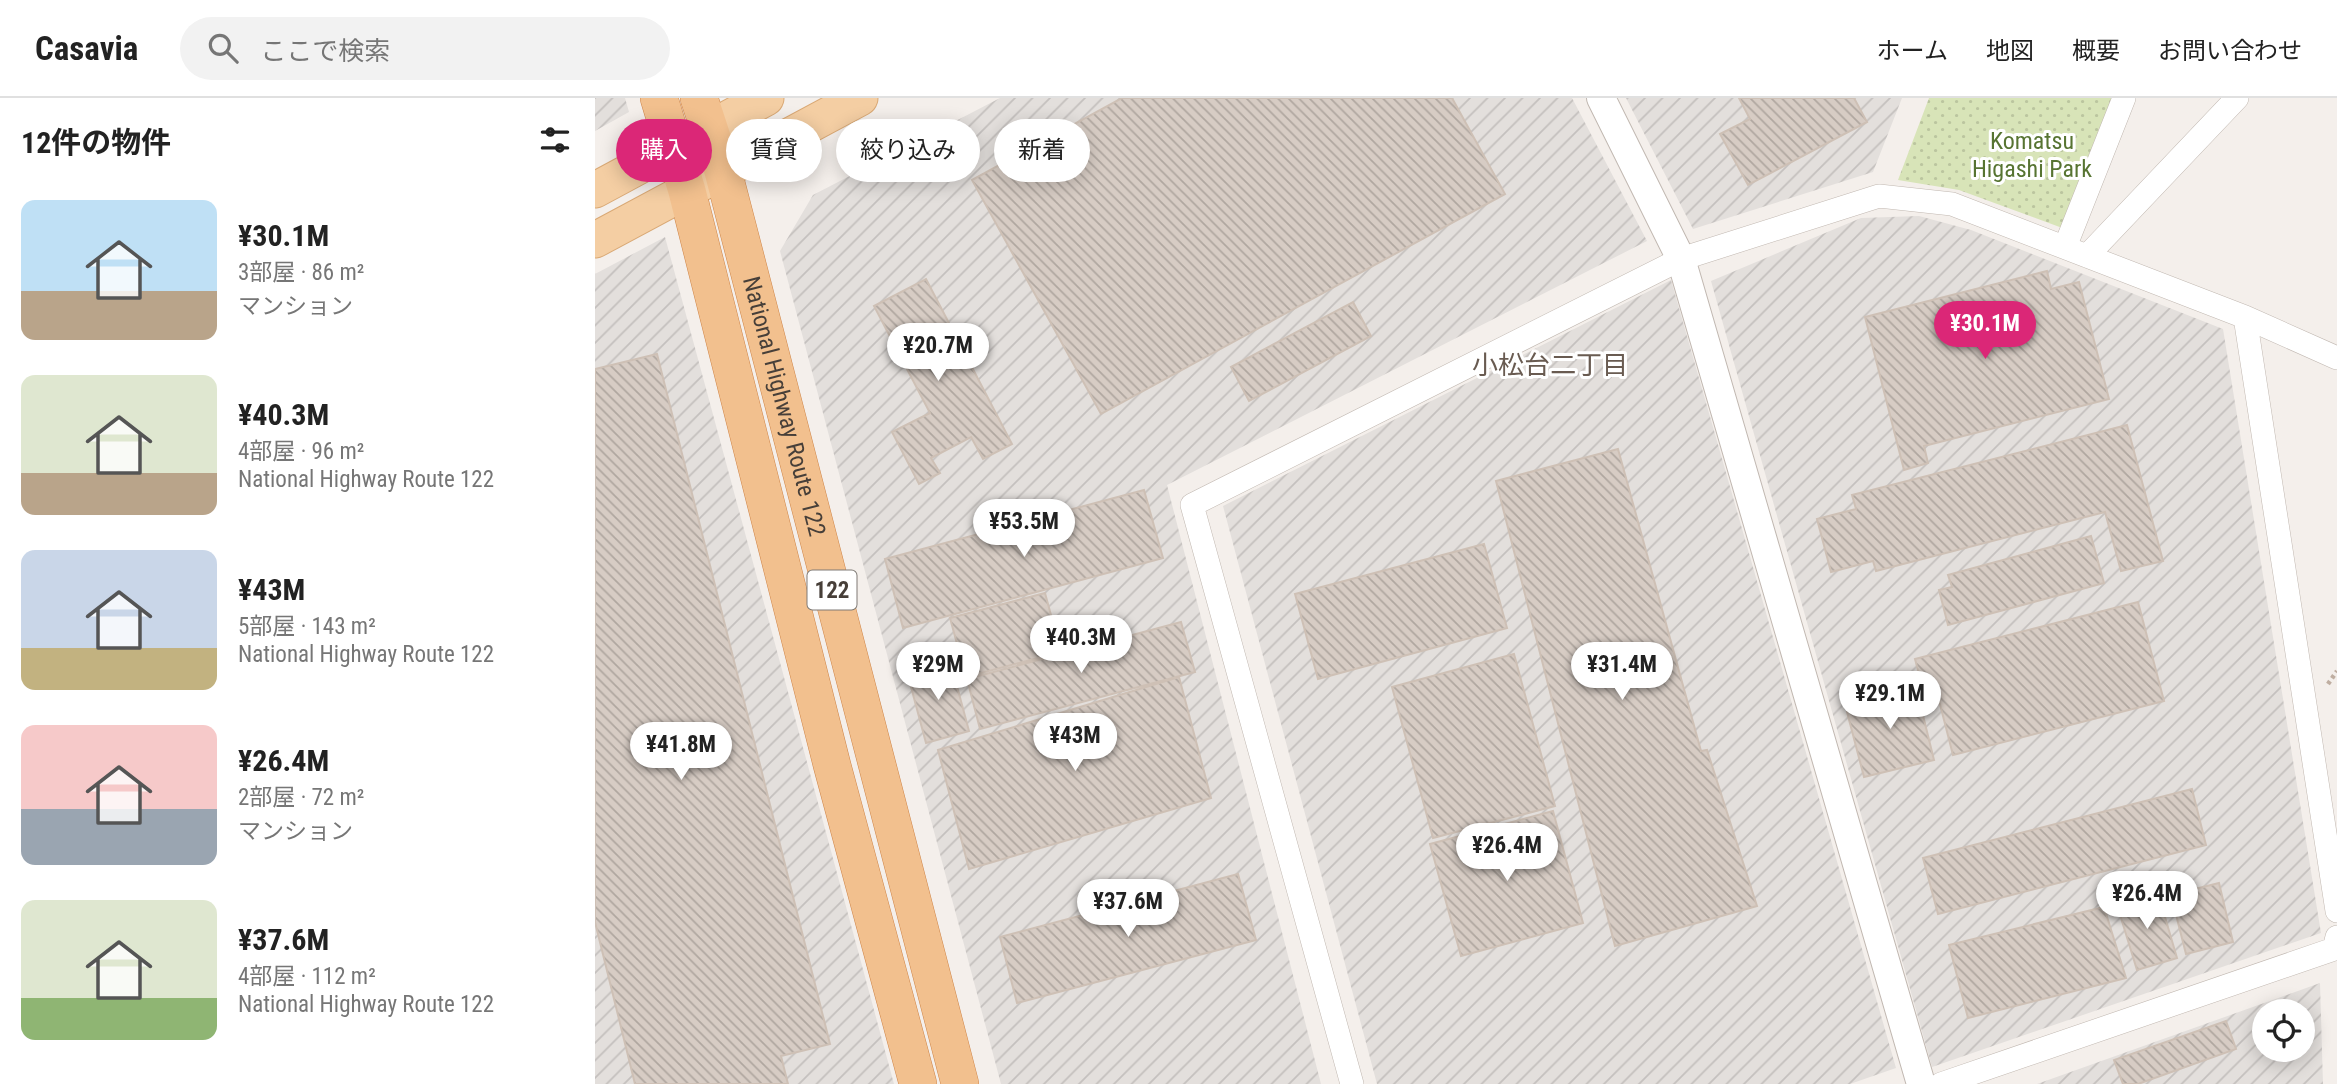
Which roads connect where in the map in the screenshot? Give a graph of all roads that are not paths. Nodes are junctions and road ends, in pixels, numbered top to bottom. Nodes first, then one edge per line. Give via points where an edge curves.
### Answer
1 (659, 98) edge
2 (766, 98) edge
3 (860, 98) edge
4 (1601, 98) edge
5 (2124, 98) edge
6 (2237, 98) edge
7 (703, 114) edge
8 (664, 119) edge
9 (723, 172) junction
10 (616, 179) edge
11 (684, 182) edge
12 (595, 190) edge
13 (687, 191) junction
14 (595, 240) edge
15 (2064, 247) junction
16 (2087, 256) junction
17 (1681, 259) junction
18 (2245, 317) junction
19 (2337, 358) edge
20 (2337, 911) edge
21 (2336, 947) edge
22 (918, 1084) edge
23 (960, 1084) edge
24 (1352, 1084) edge
25 (1921, 1084) edge
26 (1941, 1084) edge

1 - 8 highway, National Highway Route 122 / 122
2 - 7 main road
3 - 9 main road
4 - 17 street
5 - 15 street
6 - 16 street
7 - 9 highway, National Highway Route 122 / 122
9 - 13 main road
9 - 23 highway, National Highway Route 122 / 122
10 - 12 main road
11 - 13 highway, National Highway Route 122 / 122
13 - 14 main road
13 - 22 highway, National Highway Route 122 / 122
15 - 16 street
15 - 17 street via 1952,204 1879,196
16 - 18 street
17 - 24 street via 1192,505
17 - 25 street
18 - 19 street
18 - 20 street
21 - 26 street

